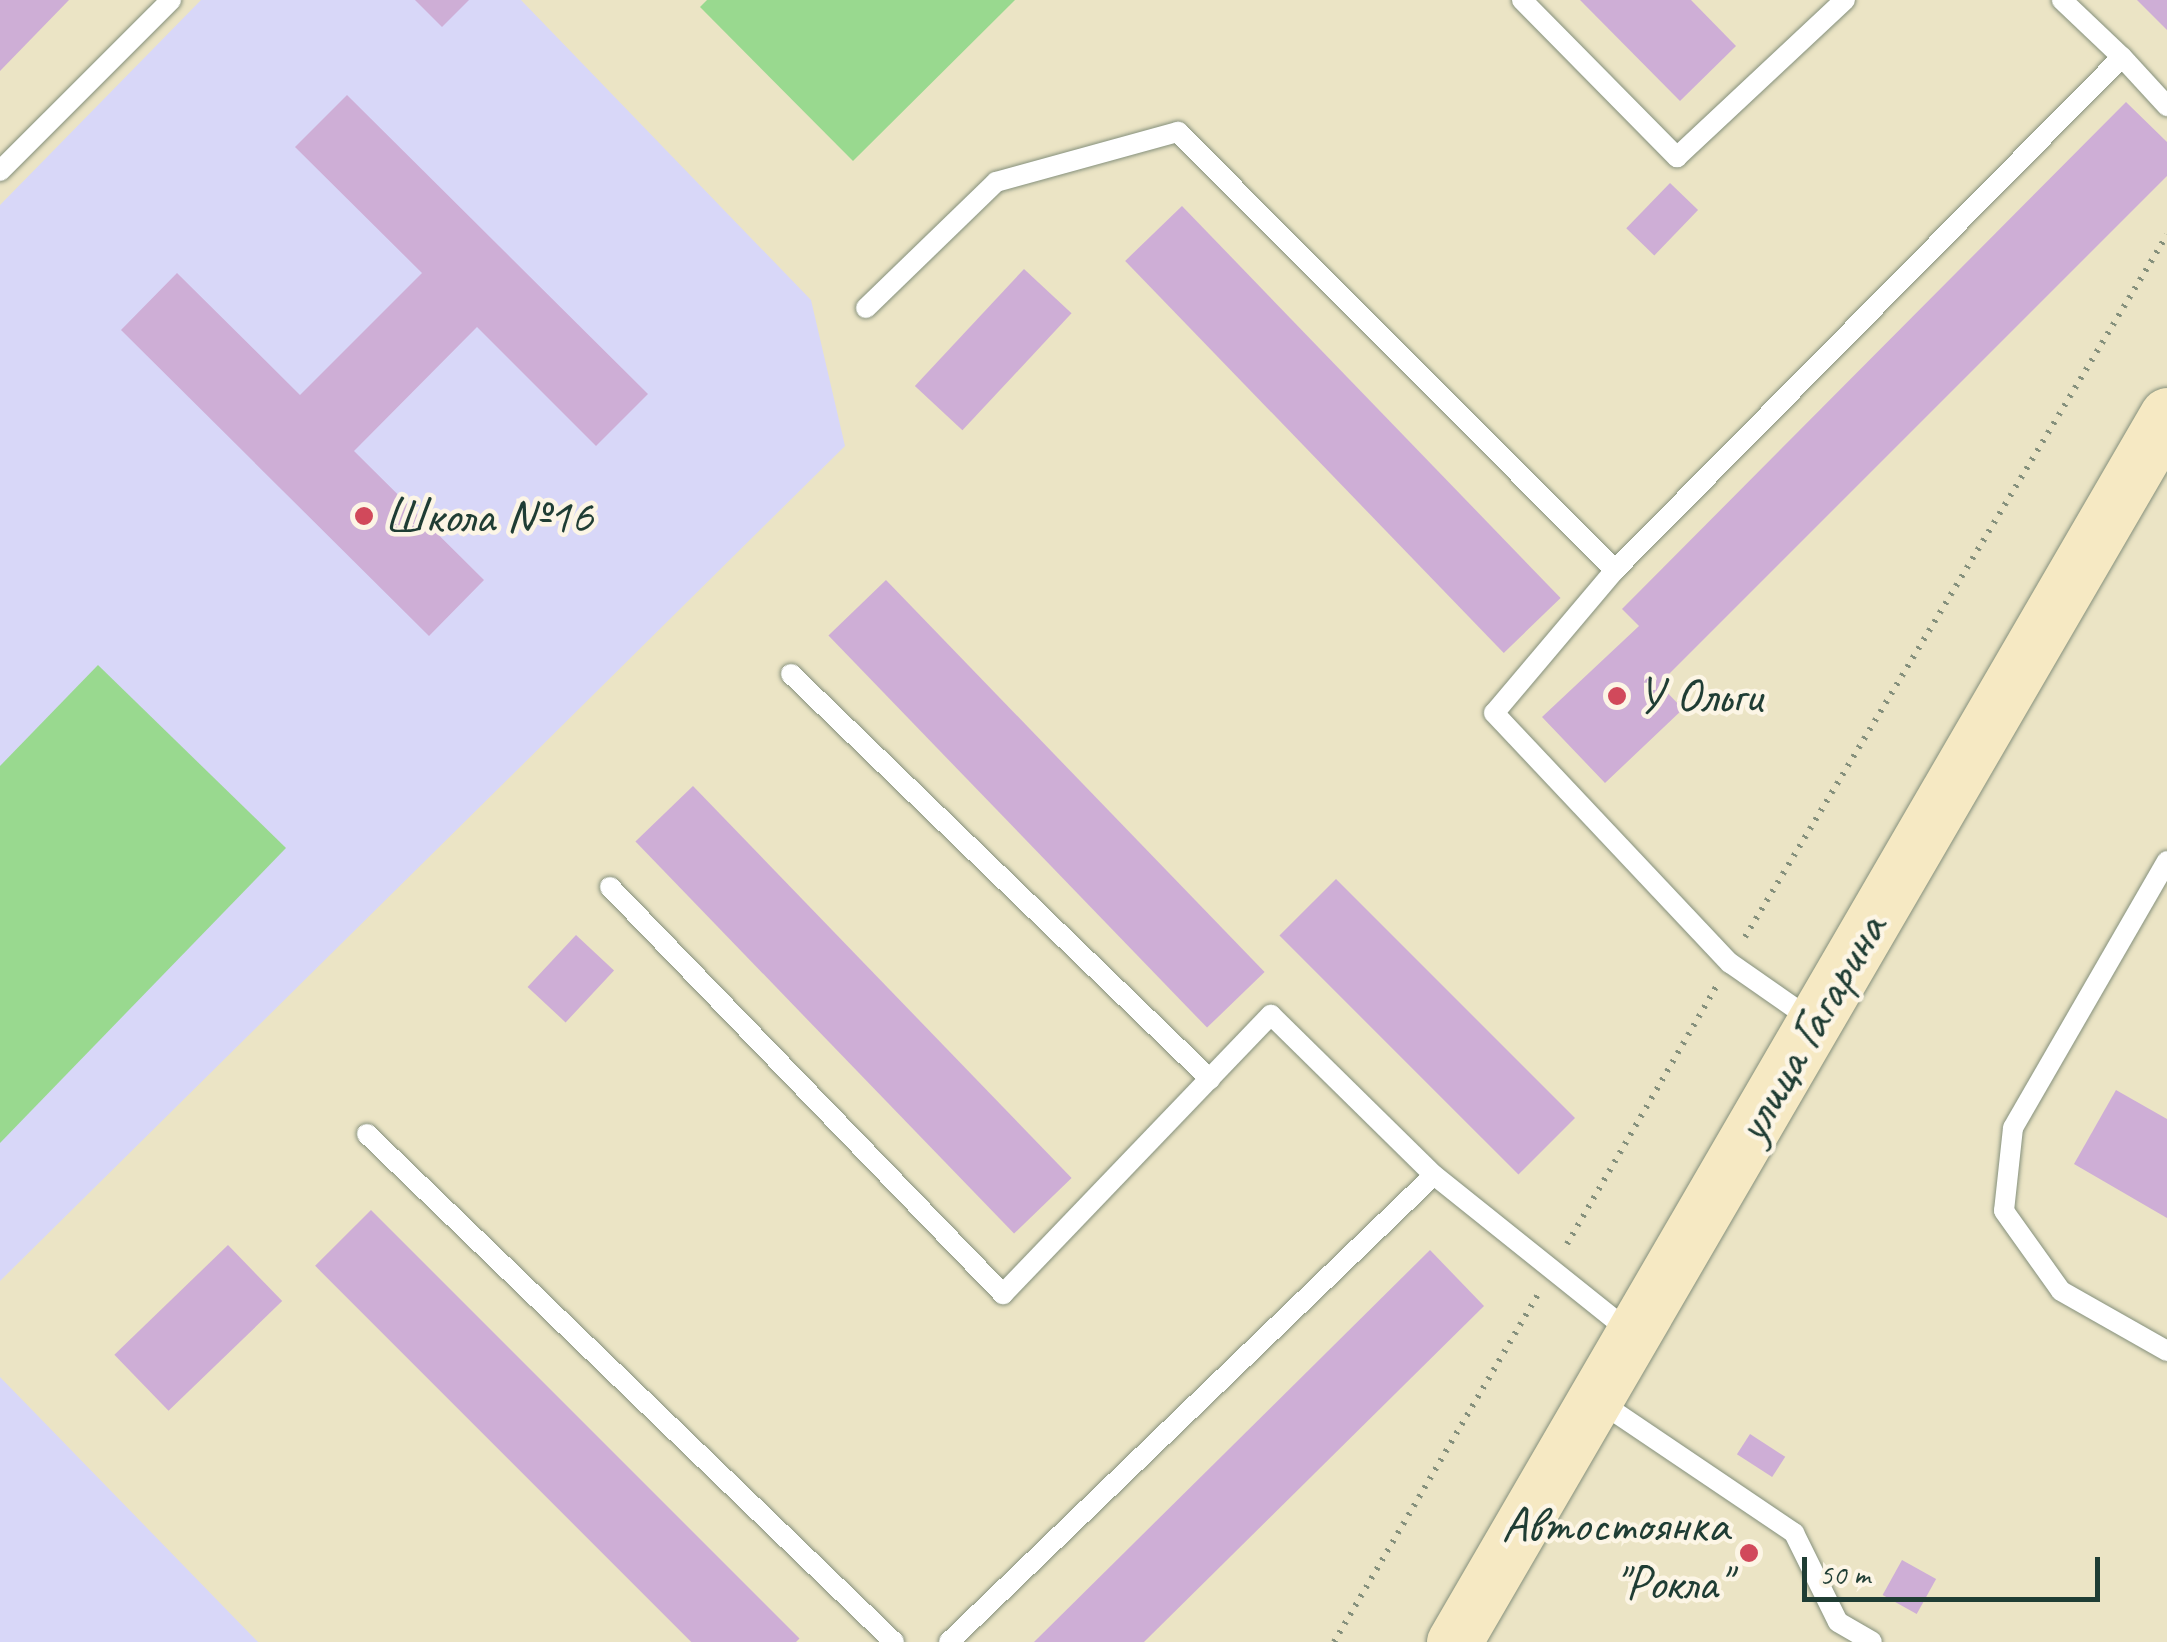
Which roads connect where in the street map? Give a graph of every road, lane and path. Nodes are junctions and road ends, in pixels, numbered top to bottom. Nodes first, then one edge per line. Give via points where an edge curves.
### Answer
1 (171, 0) edge
2 (1522, 0) edge
3 (1845, 0) edge
4 (2062, 0) edge
5 (2122, 57) junction
6 (2167, 106) edge
7 (0, 171) edge
8 (866, 308) dead end
9 (2167, 415) edge
10 (1614, 570) junction
11 (791, 674) dead end
12 (2167, 861) edge
13 (610, 887) dead end
14 (1814, 1022) junction
15 (1210, 1079) junction
16 (367, 1134) dead end
17 (1434, 1175) junction
18 (1633, 1334) junction
19 (2167, 1351) edge
20 (1595, 1399) junction
21 (894, 1642) edge
22 (950, 1642) edge
23 (1454, 1642) edge
24 (1872, 1642) edge

1 - 7 lane
2 - 3 lane via 1677,157
4 - 5 lane
5 - 6 lane
5 - 10 lane
8 - 10 lane via 996,182 1178,132
9 - 14 street, улица Гагарина
10 - 14 lane via 1494,713 1730,963
11 - 15 lane
12 - 19 lane via 2013,1128 2004,1211 2061,1291
13 - 15 lane via 1003,1294
14 - 18 street, улица Гагарина
15 - 17 lane via 1271,1015
16 - 21 lane
17 - 18 lane
17 - 22 lane
18 - 20 street, улица Гагарина
20 - 23 street, улица Гагарина
20 - 24 lane via 1794,1532 1838,1622

